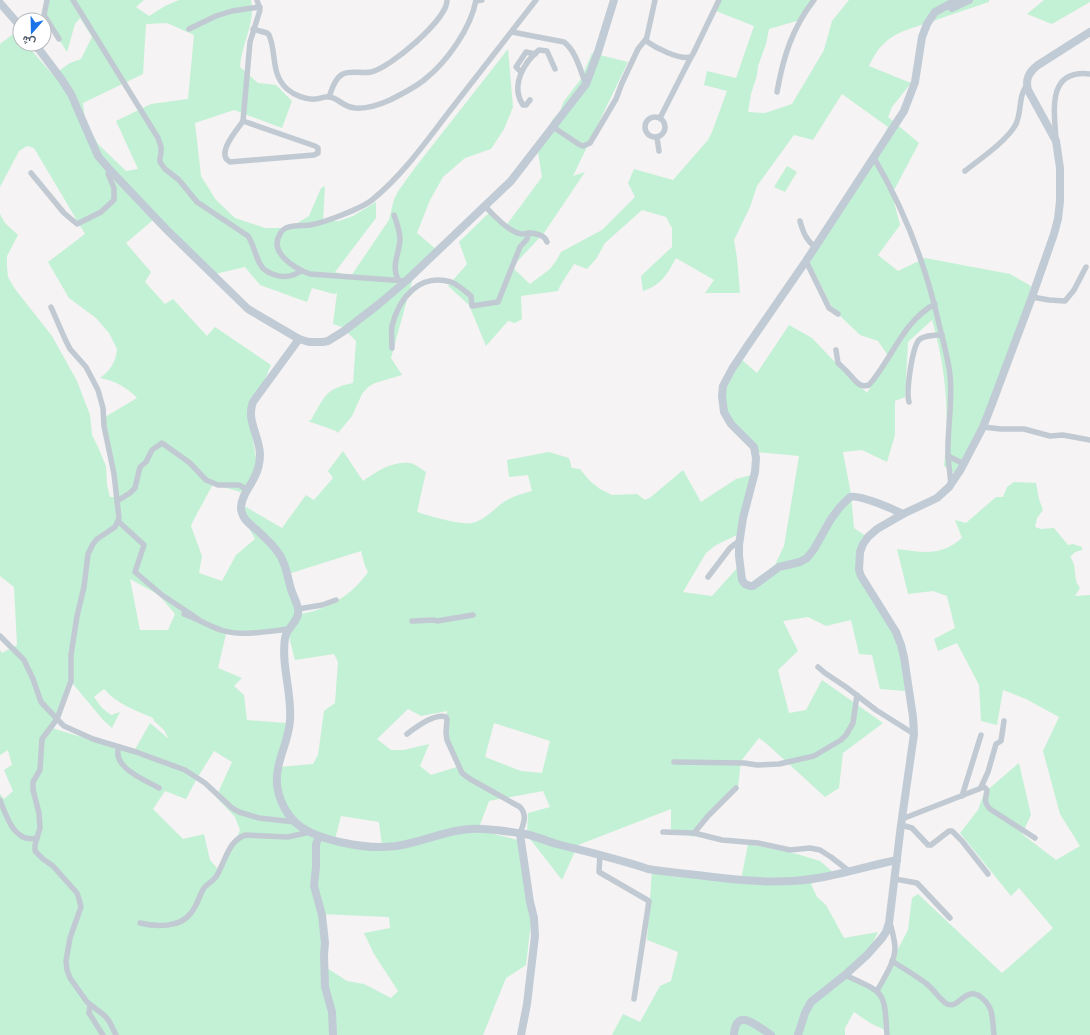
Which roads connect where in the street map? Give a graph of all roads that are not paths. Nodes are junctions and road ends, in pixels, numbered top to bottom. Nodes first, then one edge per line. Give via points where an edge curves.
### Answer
1 (47, 0) edge
2 (73, 0) edge
3 (257, 0) edge
4 (447, 0) edge
5 (478, 0) edge
6 (536, 0) edge
7 (614, 0) edge
8 (655, 0) edge
9 (719, 0) edge
10 (814, 0) edge
11 (957, 0) edge
12 (969, 0) edge
13 (0, 3) edge
14 (260, 7) junction
15 (12, 17) edge
16 (929, 21) junction
17 (189, 29) dead end
18 (253, 29) junction
19 (512, 32) junction
20 (1090, 32) edge
21 (543, 38) junction
22 (59, 39) dead end
23 (646, 39) junction
24 (542, 50) junction
25 (41, 52) edge
26 (691, 58) junction
27 (555, 69) dead end
28 (1090, 74) edge
29 (586, 84) junction
30 (1027, 85) junction
31 (777, 92) dead end
32 (329, 97) junction
33 (530, 100) dead end
34 (660, 118) junction
35 (243, 121) junction
36 (553, 127) junction
37 (657, 138) junction
38 (1056, 141) junction
39 (659, 151) dead end
40 (874, 158) junction
41 (110, 170) junction
42 (966, 171) dead end
43 (31, 173) dead end
44 (485, 206) junction
45 (394, 215) dead end
46 (800, 221) dead end
47 (529, 233) junction
48 (547, 242) dead end
49 (815, 247) junction
50 (806, 261) junction
51 (1086, 267) dead end
52 (301, 271) junction
53 (402, 280) junction
54 (1032, 297) junction
55 (935, 304) junction
56 (51, 307) dead end
57 (838, 314) dead end
58 (942, 335) junction
59 (299, 339) junction
60 (392, 348) dead end
61 (836, 350) dead end
62 (909, 402) dead end
63 (983, 426) junction
64 (1090, 440) edge
65 (948, 456) junction
66 (964, 464) junction
67 (951, 484) junction
68 (248, 490) junction
69 (117, 501) junction
70 (903, 514) junction
71 (119, 522) junction
72 (740, 540) junction
73 (708, 577) dead end
74 (336, 600) dead end
75 (298, 609) junction
76 (184, 614) dead end
77 (473, 615) dead end
78 (198, 620) junction
79 (412, 621) dead end
80 (289, 629) junction
81 (0, 636) edge
82 (818, 667) dead end
83 (857, 695) junction
84 (57, 719) junction
85 (1004, 721) dead end
86 (407, 734) dead end
87 (914, 734) junction
88 (981, 735) dead end
89 (119, 747) junction
90 (674, 762) dead end
91 (981, 787) junction
92 (159, 788) dead end
93 (736, 788) dead end
94 (962, 796) junction
95 (0, 800) edge
96 (295, 822) junction
97 (901, 822) junction
98 (310, 832) junction
99 (663, 832) dead end
100 (694, 833) junction
101 (520, 834) junction
102 (319, 837) junction
103 (37, 838) junction
104 (1035, 838) dead end
105 (600, 854) junction
106 (897, 860) junction
107 (849, 871) junction
108 (988, 874) dead end
109 (895, 879) junction
110 (950, 918) dead end
111 (140, 923) dead end
112 (889, 923) junction
113 (892, 961) junction
114 (845, 975) junction
115 (877, 990) junction
116 (634, 999) dead end
117 (90, 1005) junction
118 (103, 1035) edge
119 (116, 1035) edge
120 (333, 1035) edge
121 (521, 1035) edge
122 (734, 1035) edge
123 (771, 1035) edge
124 (798, 1035) edge
125 (887, 1035) edge
126 (994, 1035) edge

1 - 22 street via 44,16
2 - 52 street via 158,138 161,147 160,162 165,169 179,180 197,202 248,236 260,266 265,271 283,277
3 - 14 street
4 - 32 street via 445,8 429,30 412,46 393,61 371,72 345,73 338,78
5 - 32 street via 465,31 432,74 414,87 387,101 366,108 346,106
6 - 19 street
7 - 29 street
8 - 23 street
9 - 26 street
10 - 31 street via 791,38 782,64
11 - 16 street via 935,12
12 - 16 street
13 - 15 street
14 - 17 street via 232,11
14 - 18 street
16 - 40 street via 924,32 911,95 904,111
18 - 32 street via 269,35 277,74 287,88 304,98
18 - 35 street
19 - 21 street
19 - 52 street via 417,154 372,200 347,212 312,224 289,227 280,233 277,243 279,252
20 - 30 street via 1038,65 1027,77
21 - 24 street
21 - 29 street via 568,45
23 - 26 street via 677,56
23 - 36 street via 638,50 616,99 590,143 580,145
24 - 27 street via 547,51
24 - 33 street via 527,63 519,77 518,86 523,105
25 - 41 street via 71,94 98,156
26 - 34 street
28 - 38 street via 1072,74 1060,85 1054,103
29 - 36 street
30 - 38 street
30 - 42 street via 1023,90 1020,112 1014,128
34 - 37 street via 666,126 662,136
34 - 37 street via 649,119 644,129 651,137
35 - 35 street via 225,149 226,160 230,162 318,153 315,146
36 - 44 street via 511,181
37 - 39 street
38 - 54 street via 1060,168 1058,219
40 - 49 street
40 - 55 street via 913,237
41 - 43 street via 108,174 114,188 114,200 101,212 76,224
41 - 59 street via 248,309
44 - 47 street via 513,230 522,234
44 - 53 street
45 - 53 street via 400,240 394,270
46 - 49 street via 805,236
47 - 48 street via 543,236
47 - 60 street via 520,247 498,302 472,306 471,296 452,282 432,279 417,285 402,300 393,323
49 - 50 street
50 - 57 street via 829,308
50 - 72 street via 748,345 722,391 722,405 727,419 754,447 756,458
51 - 54 street via 1074,290 1065,300
52 - 53 street via 310,274
53 - 59 street via 379,304 328,341 315,343
54 - 63 street
55 - 58 street
55 - 61 street via 922,313 904,333 869,385 856,382 838,363
56 - 69 street via 64,340 86,367 98,390
58 - 62 street via 920,338 916,345 910,369 907,396
58 - 65 street via 947,355 951,400
59 - 68 street via 259,392 252,406 251,417 260,452 254,478
63 - 64 street via 1024,429 1050,436 1063,435
63 - 66 street
65 - 66 street
65 - 67 street
66 - 67 street
67 - 70 street via 937,498
68 - 69 street via 239,485 218,485 206,480 190,463 162,443 152,450 146,462 140,467 135,488
68 - 75 street via 243,498 242,514 281,557
69 - 71 street
70 - 72 street via 857,497 850,497 830,519 807,558 779,567 752,586 742,580
70 - 87 street via 868,537 860,552 859,570 901,645
71 - 78 street via 144,545 135,572
71 - 84 street via 97,539 88,554 70,655 72,681
72 - 73 street via 730,548
74 - 75 street
75 - 80 street via 298,616
76 - 78 street
77 - 79 street via 437,621
78 - 80 street via 233,633
80 - 96 street via 285,639 284,667 289,693 290,722 279,761 277,783 283,804
81 - 84 street via 24,660 41,702
82 - 83 street
83 - 87 street
83 - 90 street via 853,723 846,735 814,756 779,764 758,765
84 - 89 street via 78,733
84 - 103 street via 42,740 40,770 33,782 39,813 40,828
85 - 91 street via 1001,741 996,744
86 - 101 street via 420,723 441,716 446,717 447,740 459,768 466,777 522,809 525,818
87 - 97 street
88 - 94 street
89 - 92 street via 117,756 120,763
89 - 96 street via 185,770 205,783 239,812 259,818
91 - 94 street
91 - 104 street via 987,790 985,800 990,809
93 - 100 street
94 - 97 street
95 - 103 street via 7,818 17,832 30,840
96 - 98 street
97 - 106 street
97 - 108 street via 915,830 928,845 952,831
98 - 102 street
98 - 111 street via 288,836 241,836 232,845 214,880 205,887 188,917 162,926
99 - 100 street
100 - 107 street via 722,840 758,843 790,850 820,850
101 - 102 street via 476,828 394,847 351,844
101 - 105 street
101 - 121 street via 535,936
102 - 120 street via 316,844 314,886 322,915 325,987 332,1012
103 - 117 street via 35,851 53,866 77,893 81,903 66,961 70,978
105 - 107 street via 654,870 736,880 792,881
105 - 116 street via 599,872 649,901
106 - 107 street
106 - 109 street
109 - 110 street via 917,883
109 - 112 street
112 - 113 street via 894,941
112 - 114 street via 879,942
113 - 115 street
113 - 126 street via 926,983 949,1004 954,1005 970,994 980,996 991,1010
114 - 115 street
114 - 124 street via 812,1002 805,1013
115 - 125 street via 885,1004
117 - 118 street via 89,1013
117 - 119 street via 105,1016
122 - 123 street via 736,1022 743,1019

